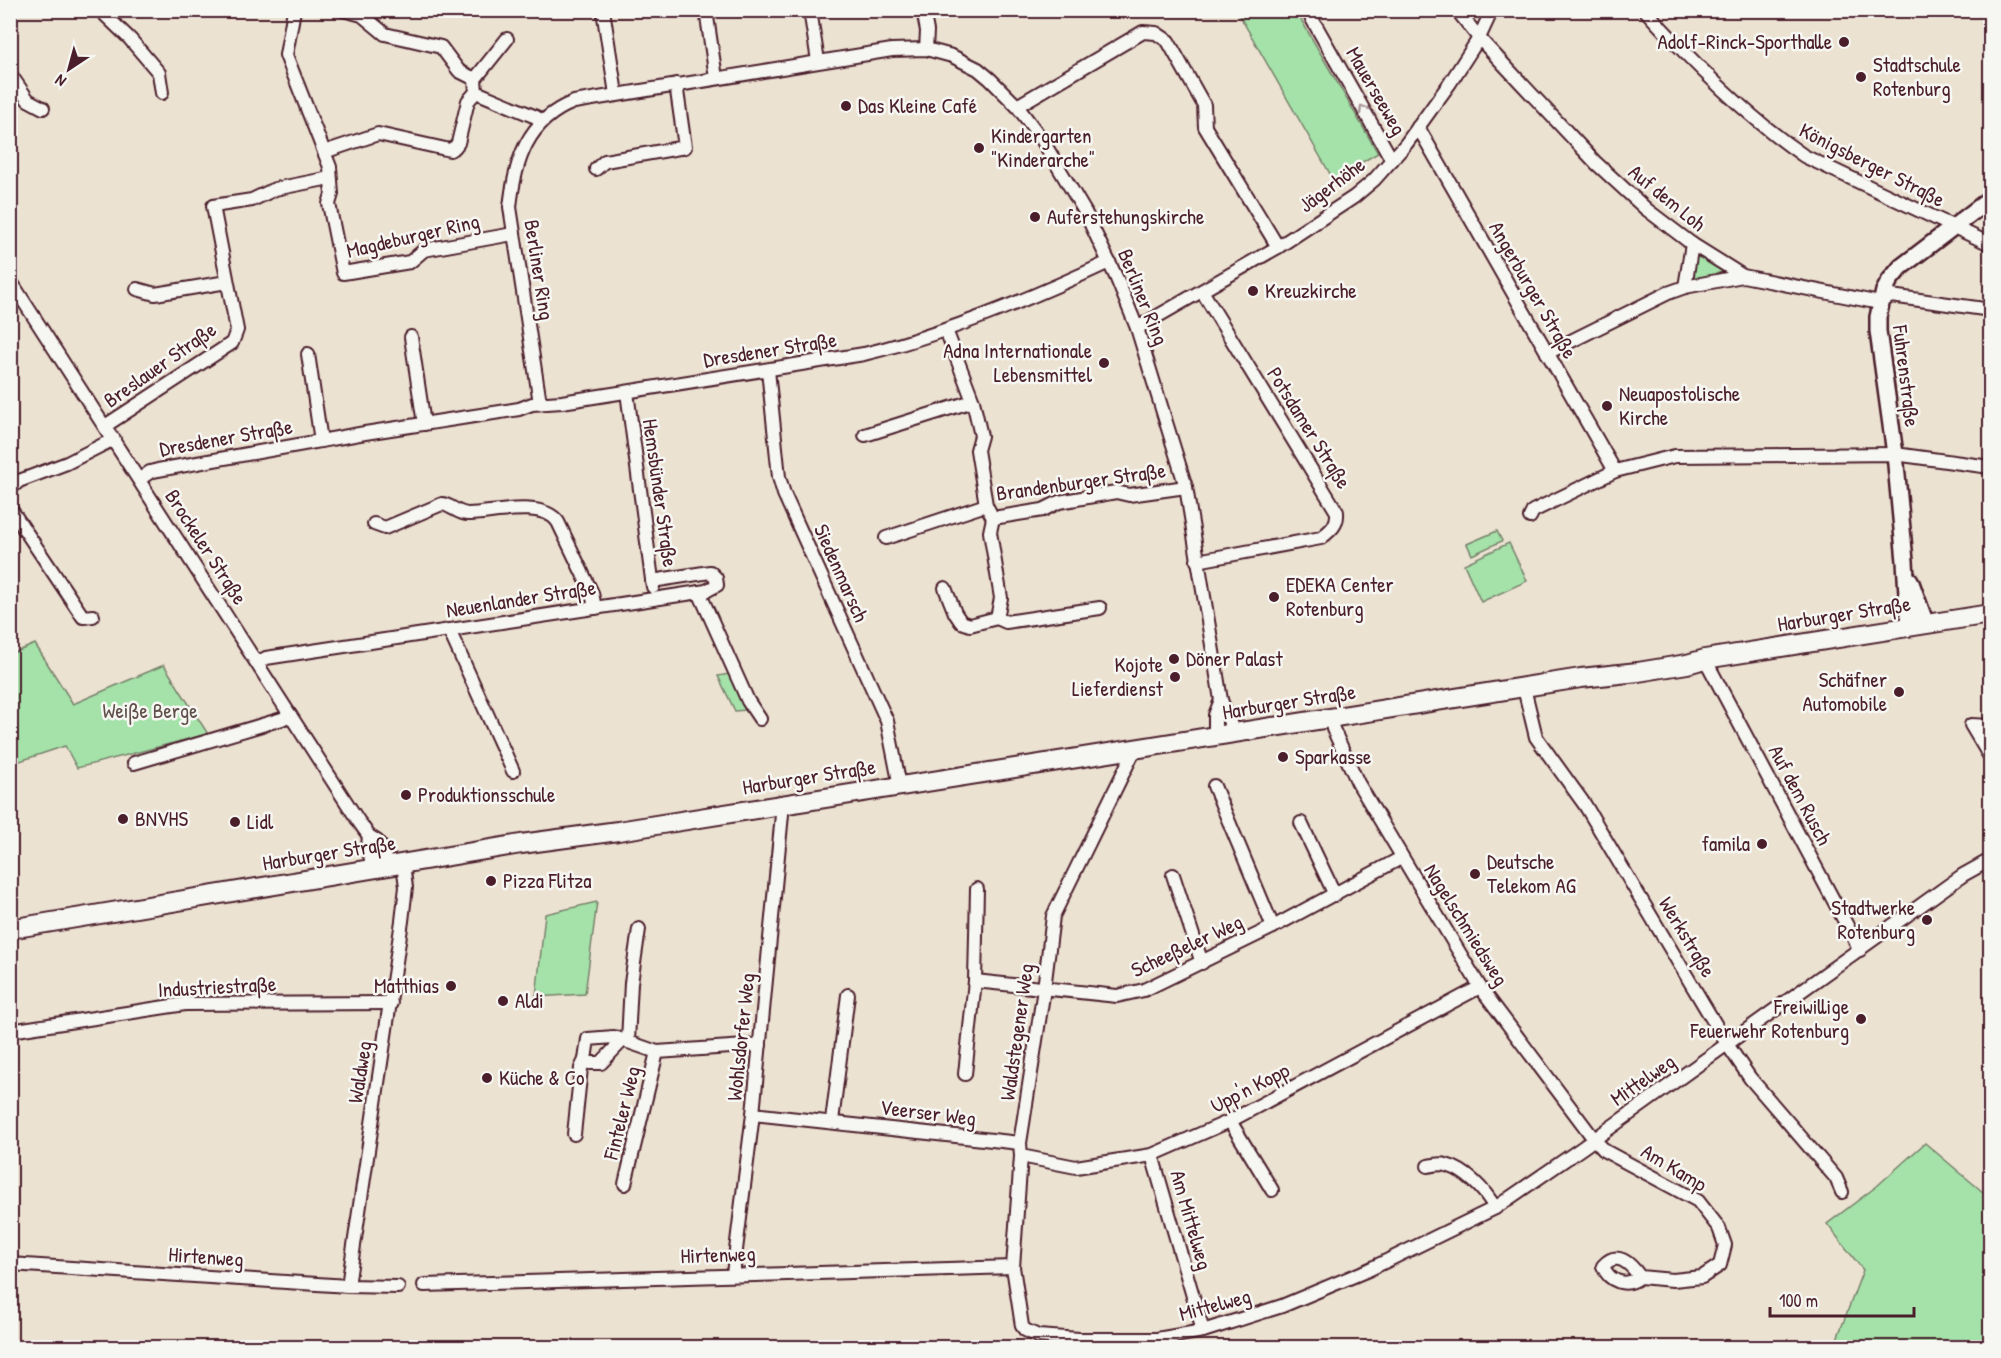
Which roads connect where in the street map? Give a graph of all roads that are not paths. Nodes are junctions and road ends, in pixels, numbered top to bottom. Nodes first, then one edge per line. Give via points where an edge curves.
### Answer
1 (100, 10) edge
2 (294, 10) edge
3 (344, 10) edge
4 (603, 10) edge
5 (706, 10) edge
6 (810, 10) edge
7 (923, 10) edge
8 (1307, 10) edge
9 (1456, 10) edge
10 (1492, 10) edge
11 (1650, 12) edge
12 (1479, 38) junction
13 (507, 39) dead end
14 (926, 49) junction
15 (818, 62) junction
16 (10, 74) edge
17 (716, 78) junction
18 (676, 84) junction
19 (475, 86) junction
20 (162, 93) dead end
21 (616, 94) junction
22 (1017, 106) junction
23 (43, 108) dead end
24 (541, 122) junction
25 (1418, 127) junction
26 (324, 152) junction
27 (1392, 160) junction
28 (596, 169) dead end
29 (330, 178) junction
30 (1990, 199) edge
31 (1954, 227) junction
32 (513, 234) junction
33 (1692, 244) junction
34 (1990, 244) edge
35 (1278, 247) junction
36 (1109, 262) junction
37 (1743, 276) junction
38 (10, 280) edge
39 (227, 282) junction
40 (1685, 287) junction
41 (137, 289) dead end
42 (1202, 291) junction
43 (1880, 303) junction
44 (1990, 312) edge
45 (1137, 328) junction
46 (946, 330) junction
47 (411, 337) dead end
48 (1547, 353) junction
49 (308, 354) dead end
50 (768, 370) junction
51 (627, 392) junction
52 (973, 401) junction
53 (540, 403) junction
54 (423, 424) junction
55 (105, 426) junction
56 (865, 435) dead end
57 (114, 439) junction
58 (321, 441) junction
59 (1895, 454) junction
60 (1990, 467) edge
61 (1615, 471) junction
62 (140, 479) junction
63 (1186, 487) junction
64 (10, 489) edge
65 (986, 505) junction
66 (10, 508) edge
67 (1530, 517) dead end
68 (993, 518) junction
69 (374, 524) dead end
70 (886, 538) dead end
71 (1197, 561) junction
72 (652, 581) junction
73 (945, 588) dead end
74 (699, 592) junction
75 (653, 599) junction
76 (595, 608) junction
77 (1100, 608) dead end
78 (1990, 614) edge
79 (93, 616) dead end
80 (997, 618) junction
81 (1917, 626) junction
82 (449, 630) junction
83 (1705, 659) junction
84 (257, 663) junction
85 (1524, 688) junction
86 (1221, 700) junction
87 (290, 715) junction
88 (1331, 718) junction
89 (760, 719) dead end
90 (1990, 726) edge
91 (1234, 734) junction
92 (1215, 736) junction
93 (1135, 749) junction
94 (1990, 758) edge
95 (134, 763) dead end
96 (513, 771) dead end
97 (900, 786) junction
98 (1214, 786) dead end
99 (783, 804) junction
100 (1301, 823) dead end
101 (1401, 858) junction
102 (1990, 860) edge
103 (388, 867) junction
104 (1173, 875) dead end
105 (977, 889) dead end
106 (1335, 895) junction
107 (1273, 927) junction
108 (10, 929) edge
109 (639, 929) dead end
110 (1860, 950) junction
111 (1202, 963) junction
112 (975, 981) junction
113 (1480, 987) junction
114 (1044, 989) junction
115 (848, 994) dead end
116 (391, 1003) junction
117 (10, 1031) edge
118 (625, 1041) junction
119 (1728, 1044) junction
120 (760, 1045) junction
121 (657, 1052) junction
122 (585, 1060) junction
123 (965, 1074) dead end
124 (753, 1114) junction
125 (832, 1121) junction
126 (1230, 1122) junction
127 (574, 1134) dead end
128 (1594, 1139) junction
129 (1021, 1149) junction
130 (1152, 1155) junction
131 (1428, 1166) dead end
132 (625, 1184) dead end
133 (1272, 1190) dead end
134 (1842, 1192) dead end
135 (1495, 1208) junction
136 (10, 1264) edge
137 (1013, 1267) junction
138 (733, 1274) junction
139 (1640, 1277) dead end
140 (424, 1285) dead end
141 (348, 1286) junction
142 (398, 1287) dead end
143 (1203, 1331) junction
144 (1030, 1334) joint

1 - 20 street via 159,73
2 - 26 street, Magdeburger Ring via 286,55
3 - 19 street via 362,15 385,34 441,47
4 - 21 street
5 - 17 street
6 - 15 street
7 - 14 street
27 -> 8 street, Mauerseeweg
9 - 12 street, Auf dem Loh
10 - 12 street, Jägerhöhe
11 - 31 street, Königsberger Straße via 1707,74 1781,140 1804,156
12 - 25 street, Jägerhöhe
12 - 33 street, Auf dem Loh via 1596,163
13 - 19 street
14 - 15 street, Berliner Ring via 892,50
14 - 22 street, Berliner Ring via 978,69
15 - 17 street, Berliner Ring
16 - 23 street via 28,100
17 - 18 street, Berliner Ring
18 - 21 street, Berliner Ring
18 - 28 street via 686,147 604,161
19 - 24 street
19 - 26 street via 458,142 450,150 378,134
21 - 24 street, Berliner Ring via 574,102
22 - 35 street via 1143,32 1156,33 1168,41 1204,105 1205,127
22 - 36 street, Berliner Ring via 1057,162
24 - 32 street, Berliner Ring via 516,168 510,207
25 - 27 street, Jägerhöhe
25 - 48 street, Angerburger Straße
26 - 29 street, Magdeburger Ring
27 - 35 street, Jägerhöhe via 1354,197
29 - 32 street, Magdeburger Ring via 329,204 343,273 410,262 424,250
29 - 39 street, Breslauer Straße via 275,189 252,200 213,206
30 - 31 street, Fuhrenstraße
31 - 34 street, Königsberger Straße
31 - 43 street, Fuhrenstraße via 1894,274
32 - 53 street, Berliner Ring
33 - 37 street, Auf dem Loh
33 - 40 street
35 - 42 street, Jägerhöhe
36 - 45 street, Berliner Ring
36 - 46 street, Dresdener Straße
37 - 40 street
37 - 43 street, Auf dem Loh
38 - 55 street, Brockeler Straße
39 - 41 street via 155,294
39 - 55 street, Breslauer Straße via 237,330 232,344
40 - 48 street
42 - 45 street, Jägerhöhe
42 - 71 street, Potsdamer Straße via 1338,512 1338,519 1334,528 1321,538
43 - 44 street via 1891,296
43 - 59 street, Fuhrenstraße via 1878,332
45 - 63 street, Berliner Ring
46 - 50 street, Dresdener Straße via 864,354
46 - 52 street, Brandenburger Straße
47 - 54 street
48 - 61 street, Angerburger Straße
49 - 58 street, Dresdener Straße
50 - 51 street, Dresdener Straße
50 - 97 street, Siedenmarsch via 784,494 887,721
51 - 53 street, Dresdener Straße
51 - 72 street, Hemsbünder Straße
52 - 56 street
52 - 65 street, Brandenburger Straße via 981,436 977,450
53 - 54 street, Dresdener Straße
54 - 58 street, Dresdener Straße
55 - 57 street, Brockeler Straße
57 - 62 street, Brockeler Straße
57 - 64 street via 68,463 19,481
58 - 62 street, Dresdener Straße via 158,470
59 - 60 street
59 - 61 street via 1675,456
59 - 81 street, Fuhrenstraße via 1906,572
61 - 67 street via 1533,511
62 - 84 street, Brockeler Straße
63 - 68 street, Brandenburger Straße via 1129,495 1116,492
63 - 71 street, Berliner Ring
65 - 68 street, Brandenburger Straße
65 - 70 street, Brandenburger Straße
66 - 79 street via 83,617
68 - 80 street via 990,532 1001,598
69 - 76 street via 385,528 442,504 467,514 519,508 554,516 592,593
71 - 86 street, Berliner Ring
72 - 74 street via 710,572 717,585
72 - 75 street, Hemsbünder Straße
73 - 80 street via 961,622 970,625
74 - 75 street, Neuenlander Straße
74 - 89 street via 748,701
75 - 76 street, Neuenlander Straße
76 - 82 street, Neuenlander Straße
77 - 80 street via 1006,622
78 - 81 main road, Harburger Straße
81 - 83 main road, Harburger Straße
82 - 84 street, Neuenlander Straße via 266,658
82 - 96 street
83 - 85 main road, Harburger Straße
83 - 110 street, Auf dem Rusch
84 - 87 street, Brockeler Straße
85 - 88 main road, Harburger Straße
85 - 119 street, Werkstraße via 1536,737 1585,805
86 - 91 street, Berliner Ring
86 - 92 street, Berliner Ring via 1215,714
87 - 95 street
87 - 103 street, Brockeler Straße via 369,836 382,848
88 - 91 main road, Harburger Straße
88 - 101 street, Nagelschmiedsweg via 1358,783
90 - 94 street via 1971,725
91 - 92 main road, Harburger Straße
92 - 93 main road, Harburger Straße
93 - 97 main road, Harburger Straße
93 - 114 street, Waldstegener Weg via 1053,916
97 - 99 main road, Harburger Straße
98 - 107 street, Scheeßeler Weg
99 - 103 main road, Harburger Straße
99 - 120 street, Wohlsdorfer Weg
100 - 106 street
101 - 106 street, Scheeßeler Weg
101 - 113 street, Nagelschmiedsweg
102 - 110 street, Mittelweg
103 - 108 main road, Harburger Straße
103 - 116 street, Waldweg via 406,887
104 - 111 street
105 - 112 street
106 - 107 street, Scheeßeler Weg
107 - 111 street, Scheeßeler Weg
109 - 118 street
110 - 119 street, Mittelweg
111 - 114 street, Scheeßeler Weg via 1144,990 1117,996
112 - 114 street, Scheeßeler Weg
112 - 123 street
113 - 126 street, Upp'n Kopp
113 - 128 street, Nagelschmiedsweg
114 - 129 street, Waldstegener Weg
115 - 125 street
116 - 117 street, Industriestraße via 185,1004
116 - 141 street, Waldweg
118 - 121 street, Finteler Weg
118 - 122 street, Finteler Weg via 601,1064
118 - 122 street, Finteler Weg via 614,1037 588,1039
119 - 128 street, Mittelweg
119 - 134 street, Werkstraße via 1750,1078 1836,1178
120 - 121 street, Finteler Weg
120 - 124 street, Wohlsdorfer Weg
121 - 132 street, Finteler Weg
122 - 127 street, Finteler Weg
124 - 125 street, Veerser Weg
124 - 138 street, Wohlsdorfer Weg
125 - 129 street, Veerser Weg
126 - 130 street, Upp'n Kopp
126 - 133 street
128 - 135 street, Mittelweg
128 - 139 street, Am Kamp via 1605,1151 1698,1201 1719,1228 1725,1245 1720,1265 1702,1277
129 - 130 street, Upp'n Kopp via 1076,1167
129 - 137 street, Waldstegener Weg
130 - 143 street, Am Mittelweg
131 - 135 street via 1445,1164 1462,1172 1489,1197
135 - 143 street, Mittelweg via 1368,1270 1282,1306
136 - 141 street, Hirtenweg
137 - 138 street, Hirtenweg
137 - 144 street, Waldstegener Weg via 1020,1320
138 - 140 street, Hirtenweg
141 - 142 street, Hirtenweg
143 - 144 street, Mittelweg via 1157,1339 1106,1340

